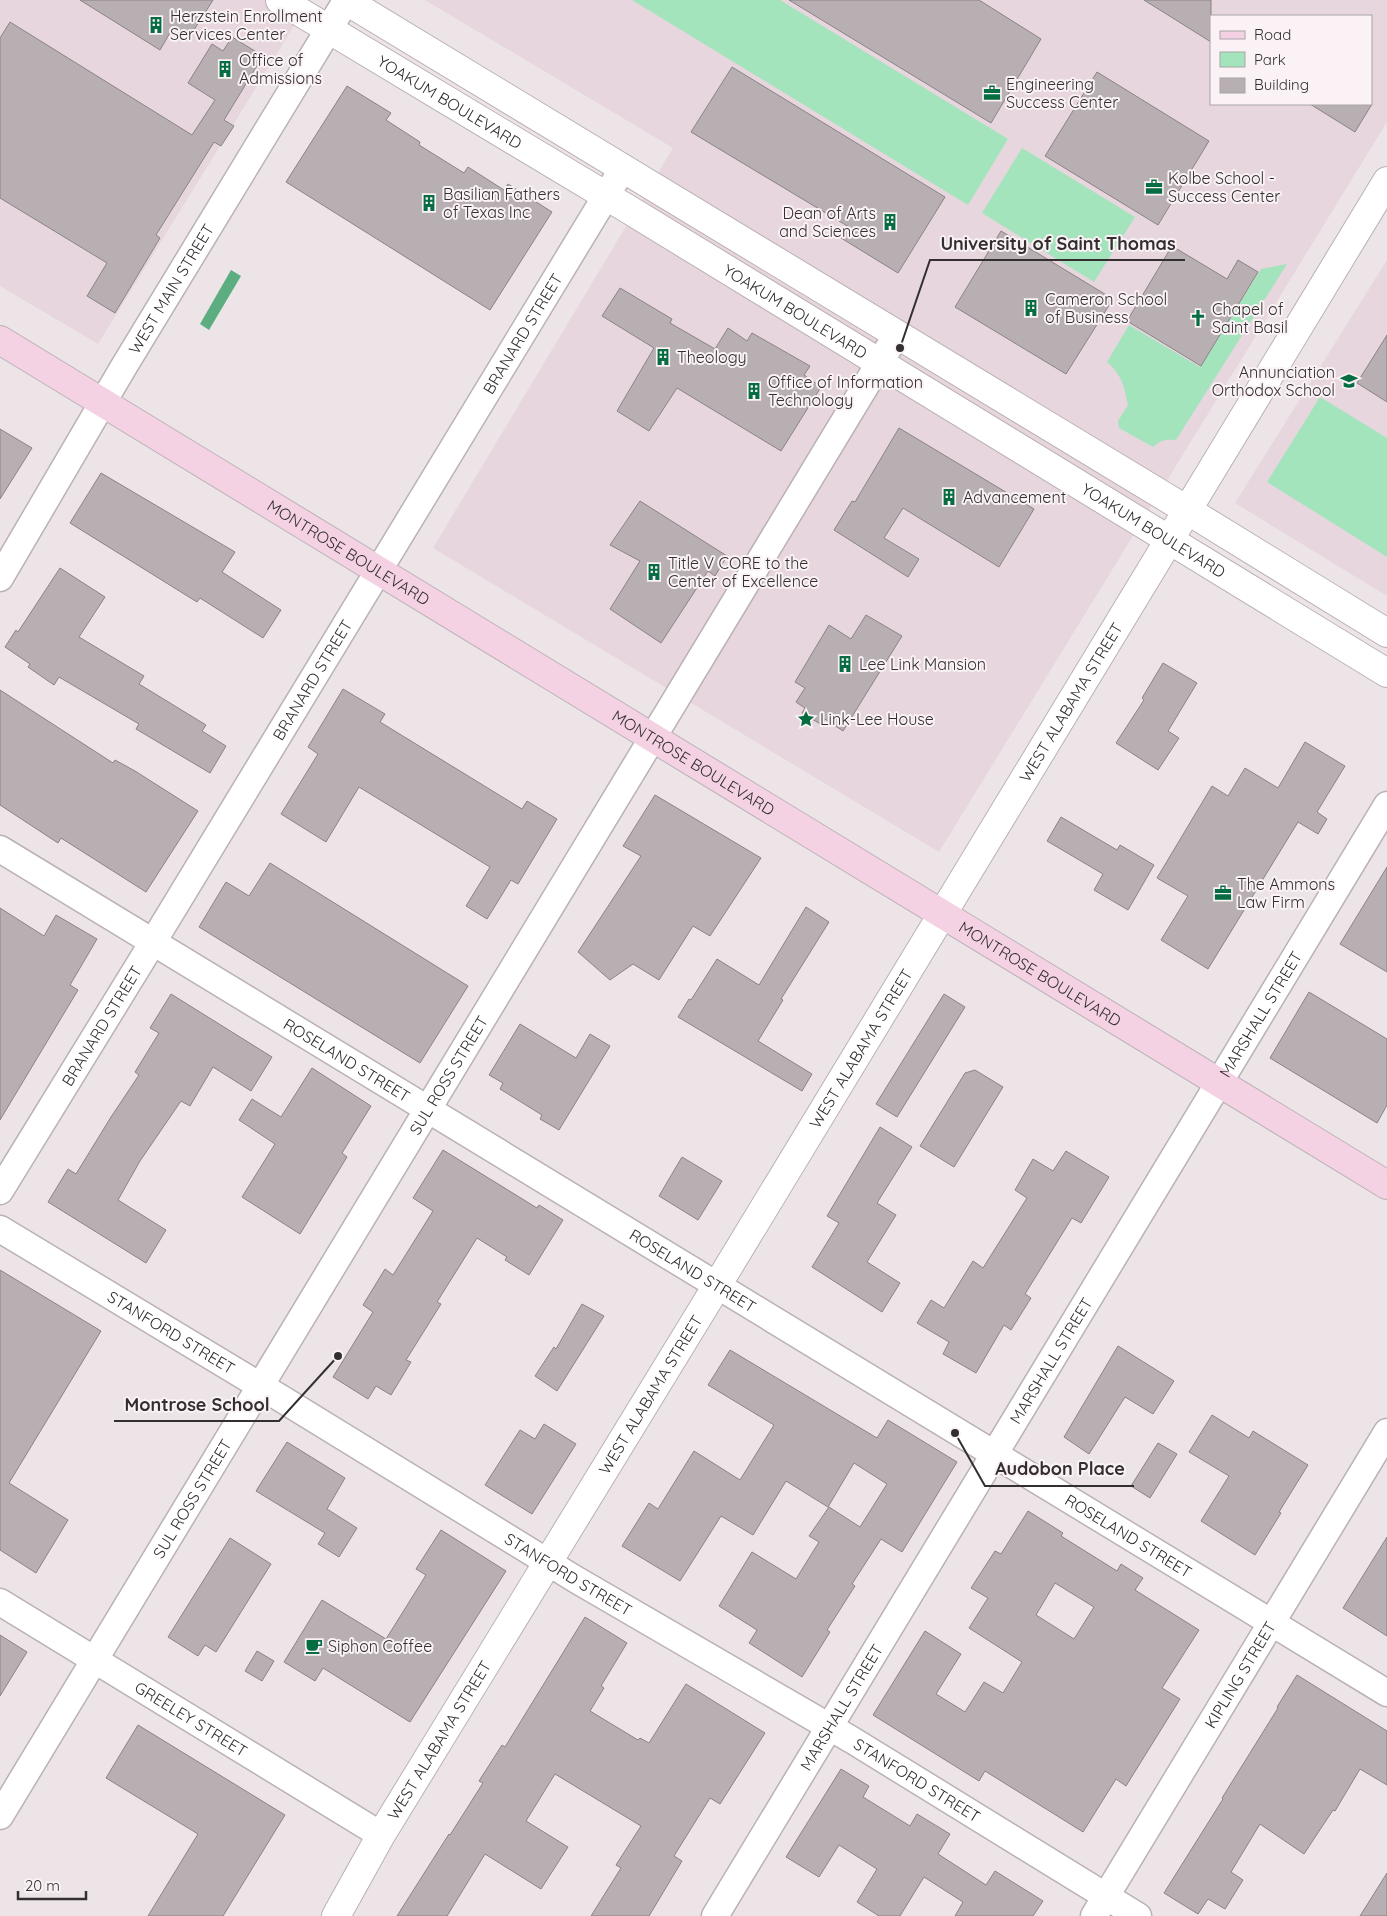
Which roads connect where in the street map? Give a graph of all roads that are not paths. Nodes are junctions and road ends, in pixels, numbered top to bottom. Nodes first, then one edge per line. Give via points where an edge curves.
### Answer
1 (280, 0) edge
2 (346, 0) edge
3 (328, 30) junction
4 (623, 168) junction
5 (1385, 189) edge
6 (606, 195) junction
7 (898, 334) junction
8 (0, 340) edge
9 (880, 363) junction
10 (103, 403) junction
11 (1187, 510) junction
12 (1168, 540) junction
13 (378, 571) junction
14 (0, 578) edge
15 (1387, 633) edge
16 (1387, 673) edge
17 (653, 738) junction
18 (1387, 806) edge
19 (0, 849) edge
20 (942, 914) junction
21 (154, 942) junction
22 (1219, 1082) junction
23 (428, 1109) junction
24 (1387, 1185) edge
25 (0, 1191) edge
26 (0, 1229) edge
27 (716, 1285) junction
28 (260, 1386) junction
29 (1387, 1432) edge
30 (994, 1455) junction
31 (548, 1562) junction
32 (0, 1602) edge
33 (1272, 1623) junction
34 (95, 1659) junction
35 (1387, 1694) edge
36 (830, 1727) junction
37 (0, 1816) edge
38 (381, 1835) junction
39 (1100, 1906) edge
40 (336, 1916) edge
41 (715, 1916) edge
42 (1138, 1916) edge

1 - 3 street, YOAKUM BOULEVARD
2 - 3 street, WEST MAIN STREET
2 - 4 street, YOAKUM BOULEVARD
3 - 6 street, YOAKUM BOULEVARD
3 - 10 street, WEST MAIN STREET
4 - 6 street, BRANARD STREET
4 - 7 street, YOAKUM BOULEVARD
5 - 11 street, WEST ALABAMA STREET
6 - 9 street, YOAKUM BOULEVARD
6 - 13 street, BRANARD STREET
7 - 9 street, SUL ROSS STREET
7 - 11 street, YOAKUM BOULEVARD
8 - 10 main road, MONTROSE BOULEVARD
9 - 12 street, YOAKUM BOULEVARD
9 - 17 street, SUL ROSS STREET
10 - 13 main road, MONTROSE BOULEVARD
10 - 14 street, WEST MAIN STREET
11 - 12 street, WEST ALABAMA STREET
11 - 15 street, YOAKUM BOULEVARD
12 - 16 street, YOAKUM BOULEVARD
12 - 20 street, WEST ALABAMA STREET
13 - 17 main road, MONTROSE BOULEVARD
13 - 21 street, BRANARD STREET
17 - 20 main road, MONTROSE BOULEVARD
17 - 23 street, SUL ROSS STREET
18 - 22 street, MARSHALL STREET
19 - 21 street, ROSELAND STREET
20 - 22 main road, MONTROSE BOULEVARD
20 - 27 street, WEST ALABAMA STREET
21 - 23 street, ROSELAND STREET
21 - 25 street, BRANARD STREET
22 - 24 main road, MONTROSE BOULEVARD
22 - 30 street, MARSHALL STREET
23 - 27 street, ROSELAND STREET
23 - 28 street, SUL ROSS STREET
26 - 28 street, STANFORD STREET
27 - 30 street, ROSELAND STREET
27 - 31 street, WEST ALABAMA STREET
28 - 31 street, STANFORD STREET
28 - 34 street, SUL ROSS STREET
29 - 33 street, KIPLING STREET
30 - 33 street, ROSELAND STREET
30 - 36 street, MARSHALL STREET
31 - 36 street, STANFORD STREET
31 - 38 street, WEST ALABAMA STREET
32 - 34 street, GREELEY STREET
33 - 35 street, ROSELAND STREET
33 - 39 street, KIPLING STREET
34 - 37 street, SUL ROSS STREET
34 - 38 street, GREELEY STREET
36 - 39 street, STANFORD STREET
36 - 41 street, MARSHALL STREET
38 - 40 street, WEST ALABAMA STREET
39 - 42 street, STANFORD STREET

